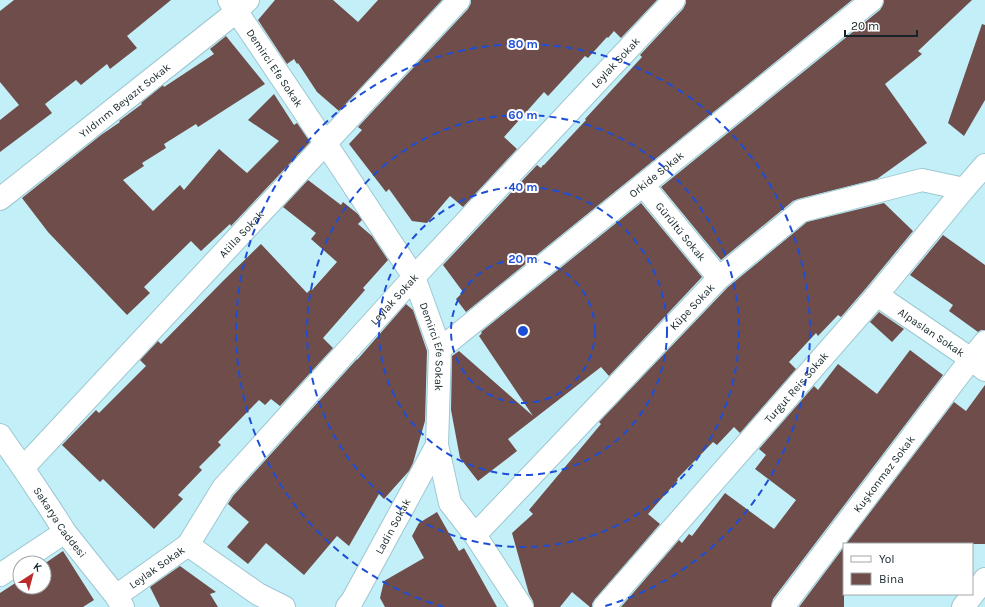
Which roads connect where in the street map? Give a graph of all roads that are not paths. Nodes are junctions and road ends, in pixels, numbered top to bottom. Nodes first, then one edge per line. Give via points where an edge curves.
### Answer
1 (459, 0) edge
2 (674, 0) edge
3 (872, 0) edge
4 (238, 4) edge
5 (326, 144) junction
6 (985, 165) edge
7 (643, 185) junction
8 (964, 189) junction
9 (0, 199) edge
10 (414, 277) junction
11 (719, 278) junction
12 (877, 295) junction
13 (985, 342) edge
14 (440, 349) junction
15 (978, 364) edge
16 (0, 435) edge
17 (437, 446) junction
18 (23, 468) junction
19 (65, 532) junction
20 (475, 534) junction
21 (188, 545) junction
22 (0, 575) edge
23 (985, 579) edge
24 (120, 602) edge
25 (351, 605) edge
26 (284, 607) edge
27 (522, 607) edge
28 (604, 607) edge
29 (783, 607) edge
30 (964, 607) edge

1 - 5 street, Atilla Sokak
2 - 10 street, Leylak Sokak
3 - 7 street, Orkide Sokak
4 - 5 street, Demirci Efe Sokak
4 - 9 street, Yıldırım Beyazıt Sokak
5 - 10 street, Demirci Efe Sokak
5 - 18 street, Atilla Sokak
6 - 8 street, Turgut Reis Sokak
7 - 11 street, Gürültü Sokak
7 - 14 street, Orkide Sokak
8 - 11 street, Küpe Sokak via 922,180 801,210
8 - 12 street, Turgut Reis Sokak
10 - 14 street, Demirci Efe Sokak
10 - 21 street, Leylak Sokak via 223,488
11 - 20 street, Küpe Sokak
12 - 15 street, Alpaslan Sokak
12 - 28 street, Turgut Reis Sokak
13 - 15 street, Kuşkonmaz Sokak
14 - 17 street, Demirci Efe Sokak
15 - 29 street, Kuşkonmaz Sokak
16 - 18 street, Sakarya Caddesi
17 - 20 street, Demirci Efe Sokak via 450,503
17 - 25 street, Ladin Sokak
18 - 19 street, Sakarya Caddesi
19 - 22 street
19 - 24 street, Sakarya Caddesi
20 - 27 street, Demirci Efe Sokak
21 - 24 street, Leylak Sokak
21 - 26 street via 258,594
23 - 30 street

